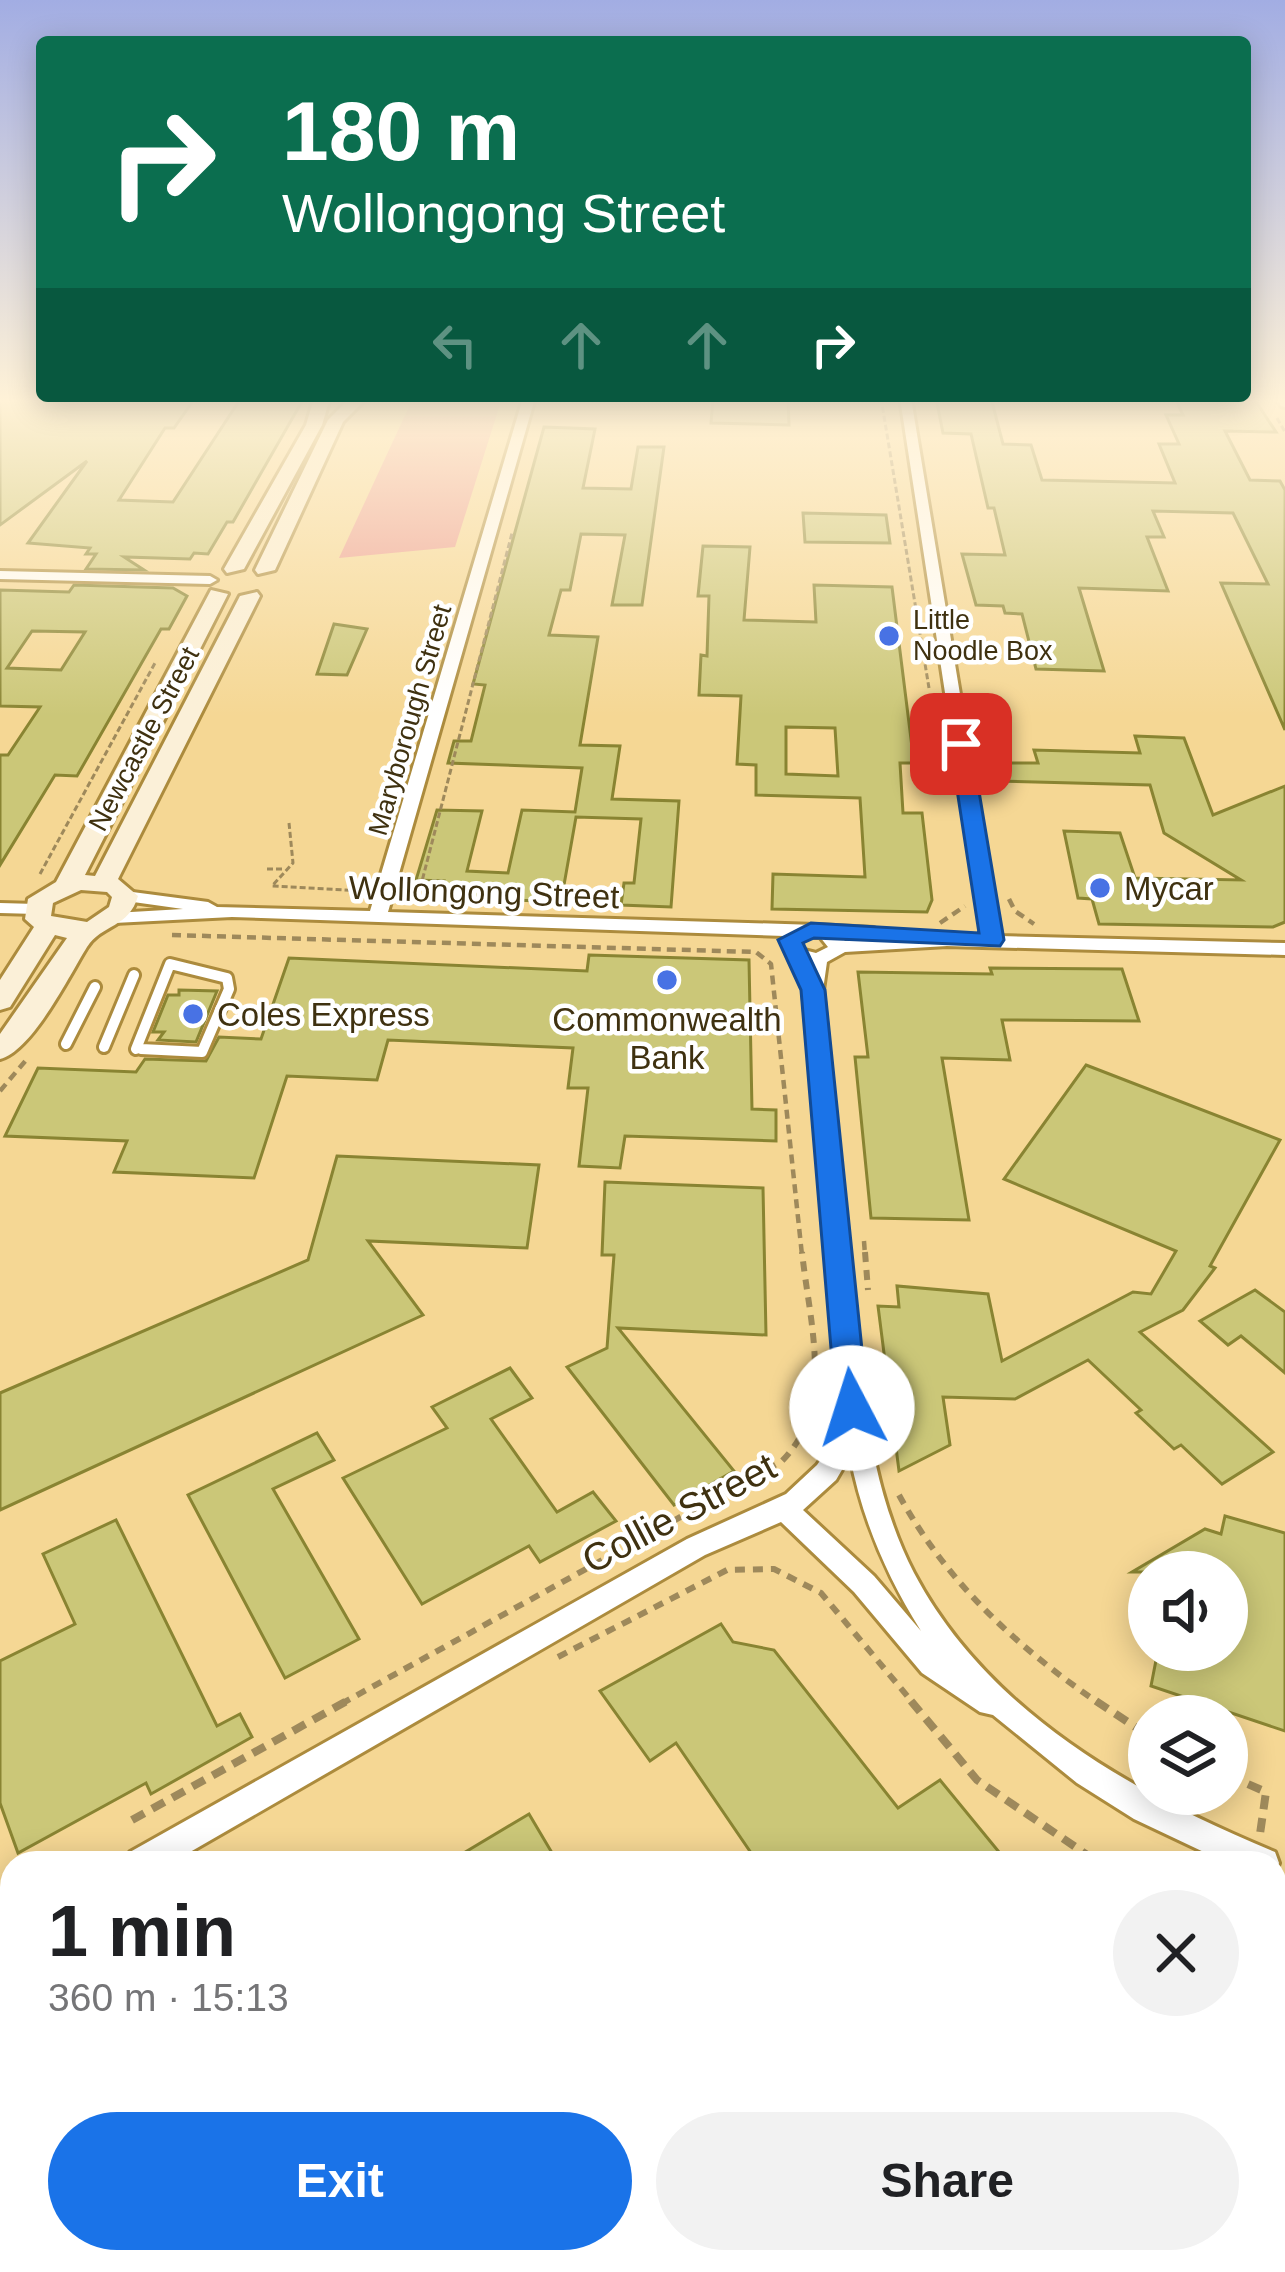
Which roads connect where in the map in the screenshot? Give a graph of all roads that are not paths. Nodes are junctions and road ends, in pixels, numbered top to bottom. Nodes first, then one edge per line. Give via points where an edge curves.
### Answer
1 (270, 504) edge
2 (296, 504) edge
3 (499, 504) edge
4 (923, 504) edge
5 (234, 569) junction
6 (265, 570) junction
7 (0, 575) edge
8 (214, 587) junction
9 (250, 596) junction
10 (68, 884) junction
11 (115, 898) junction
12 (0, 908) edge
13 (42, 918) junction
14 (377, 918) junction
15 (85, 930) junction
16 (810, 930) junction
17 (734, 932) junction
18 (940, 932) junction
19 (992, 940) junction
20 (838, 947) junction
21 (1285, 949) edge
22 (803, 954) junction
23 (134, 975) dead end
24 (95, 987) dead end
25 (0, 1001) edge
26 (66, 1044) dead end
27 (104, 1047) dead end
28 (139, 1049) joint
29 (14, 1054) edge
30 (852, 1408) junction
31 (784, 1509) junction
32 (1010, 1716) junction
33 (162, 1851) edge
34 (1239, 1851) edge

1 - 5 main road
2 - 6 main road
3 - 14 street, Maryborough Street
4 - 19 street
5 - 6 main road
5 - 8 main road
6 - 9 main road, Newcastle Street via 274,584
7 - 8 street
8 - 9 main road
8 - 10 main road, Newcastle Street
9 - 11 main road, Newcastle Street
10 - 11 main road
10 - 13 main road via 52,890
11 - 14 street, Wollongong Street
11 - 15 main road
12 - 13 street
13 - 15 main road
13 - 25 main road
14 - 17 street, Wollongong Street
15 - 29 main road via 19,1031
16 - 17 street, Wollongong Street
16 - 18 street, Wollongong Street
16 - 20 street
16 - 22 street via 794,935
17 - 22 street, Wollongong Street
18 - 19 street, Wollongong Street
18 - 20 street, Wollongong Street
19 - 21 street, Wollongong Street
20 - 22 street via 831,956
22 - 30 street, Collie Street via 813,990
23 - 27 lane
24 - 26 lane
28 - 28 lane via 202,1052 227,978 170,964
30 - 31 street, Collie Street via 838,1455
30 - 32 street via 879,1522 901,1569 927,1616
31 - 32 street via 864,1584 932,1664
31 - 33 street, Collie Street via 696,1547
32 - 34 street via 1157,1814

